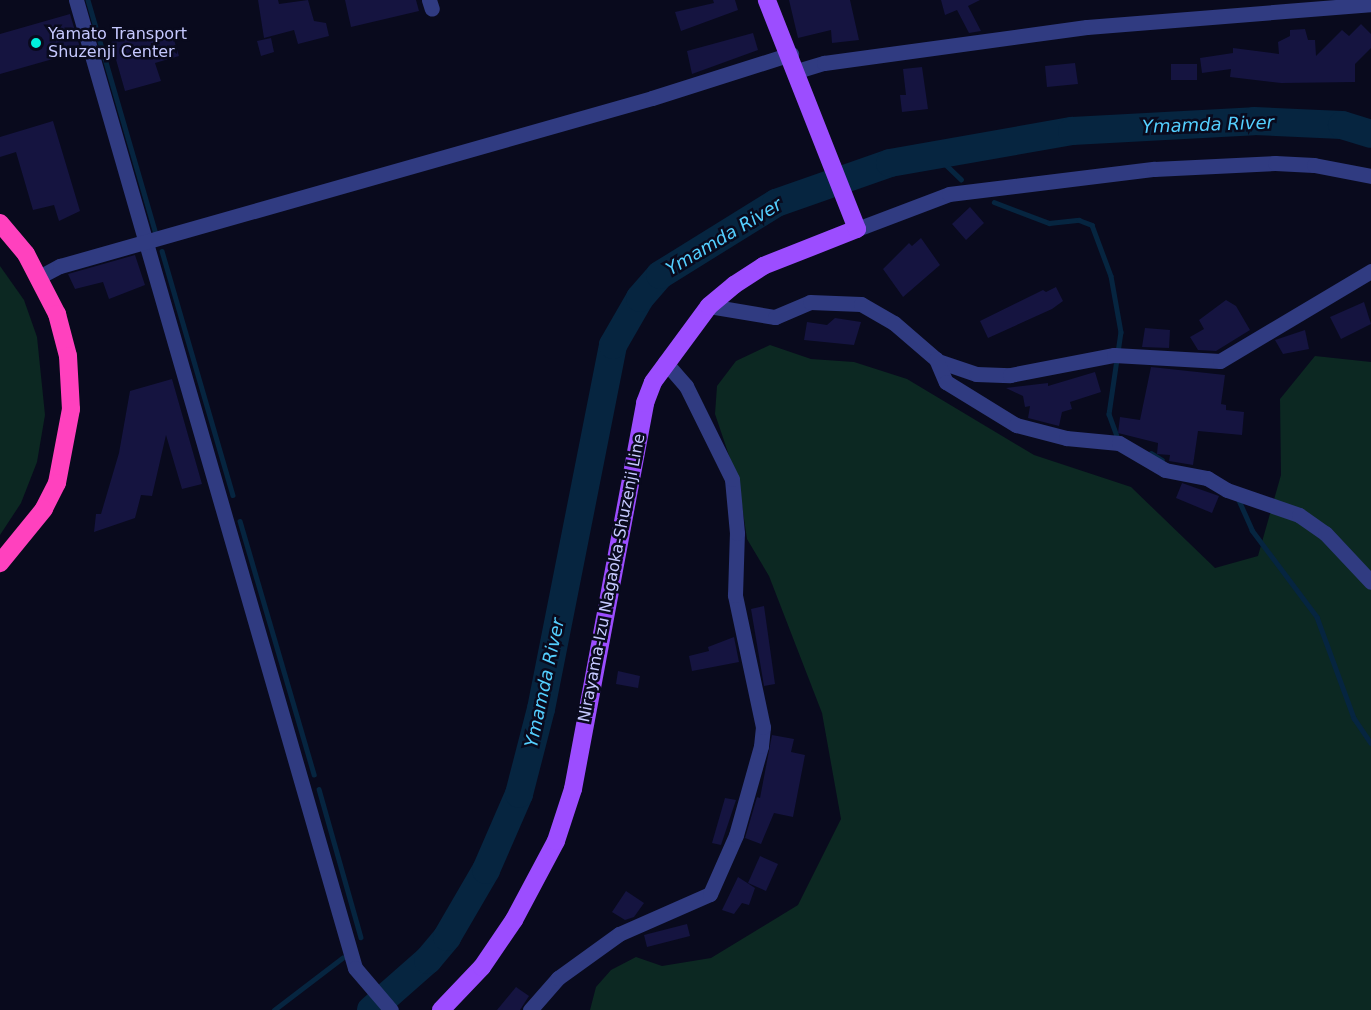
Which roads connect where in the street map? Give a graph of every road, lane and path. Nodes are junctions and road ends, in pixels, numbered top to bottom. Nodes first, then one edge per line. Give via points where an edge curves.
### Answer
1 (76, 0) edge
2 (767, 0) edge
3 (1371, 4) edge
4 (1267, 6) edge
5 (790, 54) junction
6 (797, 71) junction
7 (1371, 176) edge
8 (0, 223) edge
9 (854, 223) junction
10 (147, 242) junction
11 (1371, 271) edge
12 (39, 277) junction
13 (710, 306) junction
14 (936, 359) junction
15 (665, 362) junction
16 (0, 564) edge
17 (1371, 582) edge
18 (391, 1010) edge
19 (441, 1010) edge
20 (530, 1010) edge

1 - 10 street
2 - 5 main road
3 - 4 street
4 - 6 street via 824,63
5 - 6 main road
5 - 10 street via 652,98
6 - 9 main road
7 - 9 street via 1314,165 1275,163 1154,169 949,194
8 - 12 highway
9 - 13 main road, Nirayama-Izu Nagaoka-Shuzenji Line via 762,266
10 - 12 street via 60,266
10 - 18 street via 355,968
11 - 14 street via 1220,361 1120,355 1010,375 976,374
12 - 16 highway via 57,314 68,356 71,409 66,450 44,509
13 - 14 street via 775,317 810,302 861,304 894,323
13 - 15 main road, Nirayama-Izu Nagaoka-Shuzenji Line
14 - 17 street via 946,382 1016,425 1065,438 1119,442 1165,470 1207,478 1299,515 1325,533
15 - 19 main road, Nirayama-Izu Nagaoka-Shuzenji Line via 645,403 573,789 556,841 514,920 482,967
15 - 20 street via 686,386 732,479 737,533 735,595 763,727 761,747 736,835 710,894 619,934 558,978

